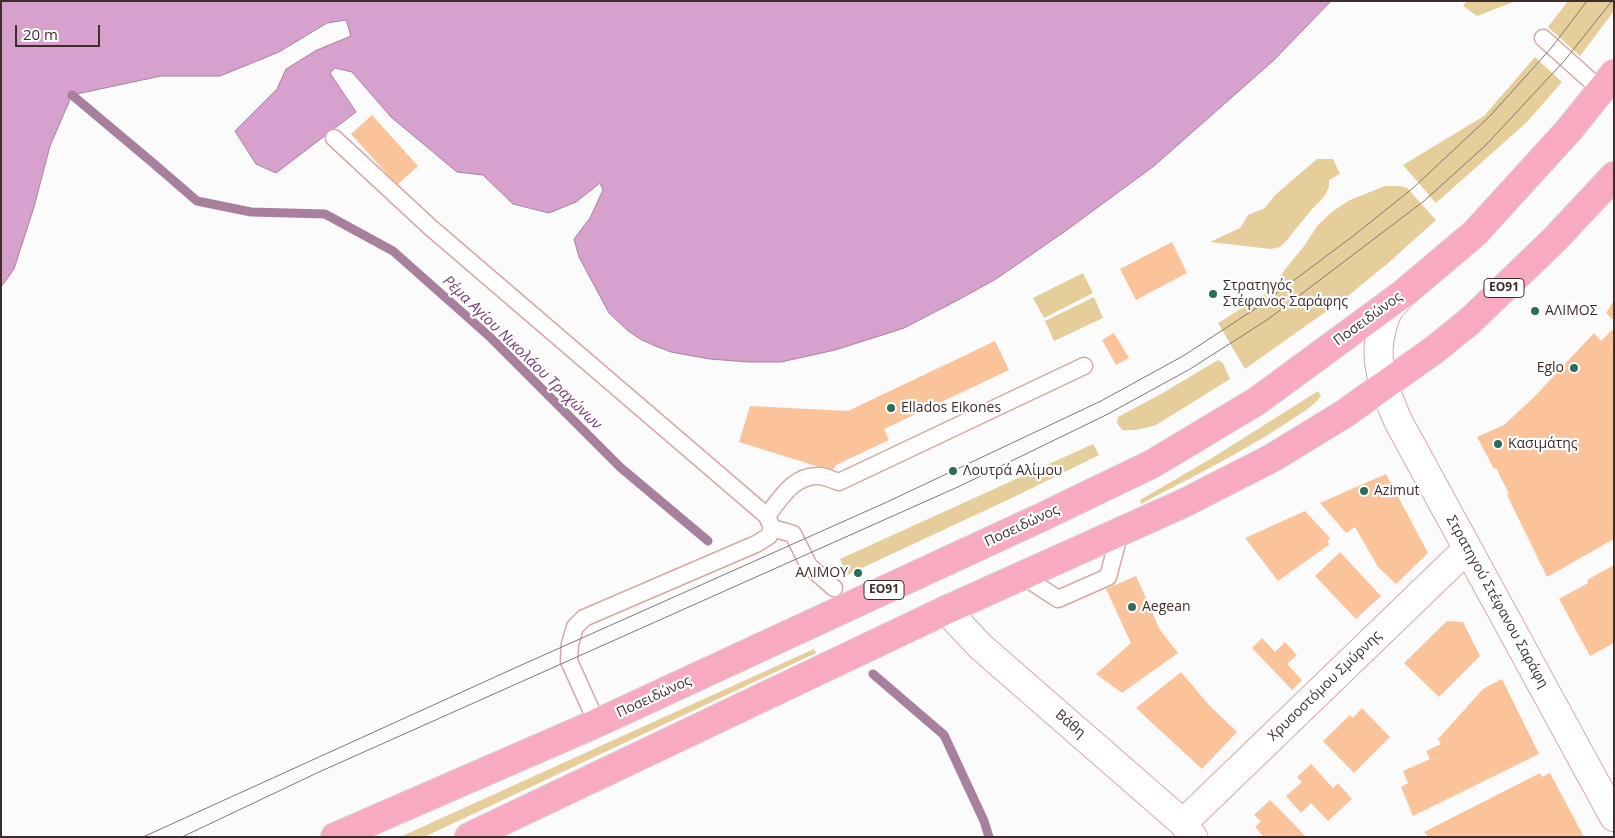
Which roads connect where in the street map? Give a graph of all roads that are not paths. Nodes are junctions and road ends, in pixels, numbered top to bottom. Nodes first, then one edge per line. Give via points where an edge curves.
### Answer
1 (1543, 38) dead end
2 (1607, 82) edge
3 (334, 138) dead end
4 (1614, 176) edge
5 (1404, 293) junction
6 (1084, 366) dead end
7 (1383, 386) junction
8 (769, 522) junction
9 (1120, 532) junction
10 (1467, 549) junction
11 (1023, 576) junction
12 (834, 588) dead end
13 (946, 610) junction
14 (597, 723) junction
15 (1614, 817) edge
16 (1188, 830) edge
17 (335, 837) edge
18 (469, 837) edge

1 - 2 lane
2 - 5 highway, Ποσειδώνος / ΕΟ91 via 1568,131 1475,232
3 - 8 lane via 430,227
4 - 7 highway, ΕΟ91 via 1555,239 1470,321
5 - 7 street, Στρατηγού Στέφανου Σαράφη via 1389,310 1378,343
5 - 14 highway, Ποσειδώνος / ΕΟ91 via 1256,401 1152,464
6 - 8 lane via 839,482 820,476 795,482
7 - 9 highway, ΕΟ91 via 1272,458
7 - 10 street, Στρατηγού Στέφανου Σαράφη via 1398,421
8 - 12 lane via 793,534 809,566
8 - 14 lane via 769,536 756,544 584,618 575,627 569,660
9 - 11 highway, ΕΟ91
9 - 11 lane via 1108,577 1058,599
10 - 15 street, Στρατηγού Στέφανου Σαράφη
10 - 16 street, Χρυσοστόμου Σμύρνης
11 - 13 highway, ΕΟ91
13 - 16 street, Βάθη via 981,647
13 - 18 highway, ΕΟ91
14 - 17 highway, Ποσειδώνος / ΕΟ91

